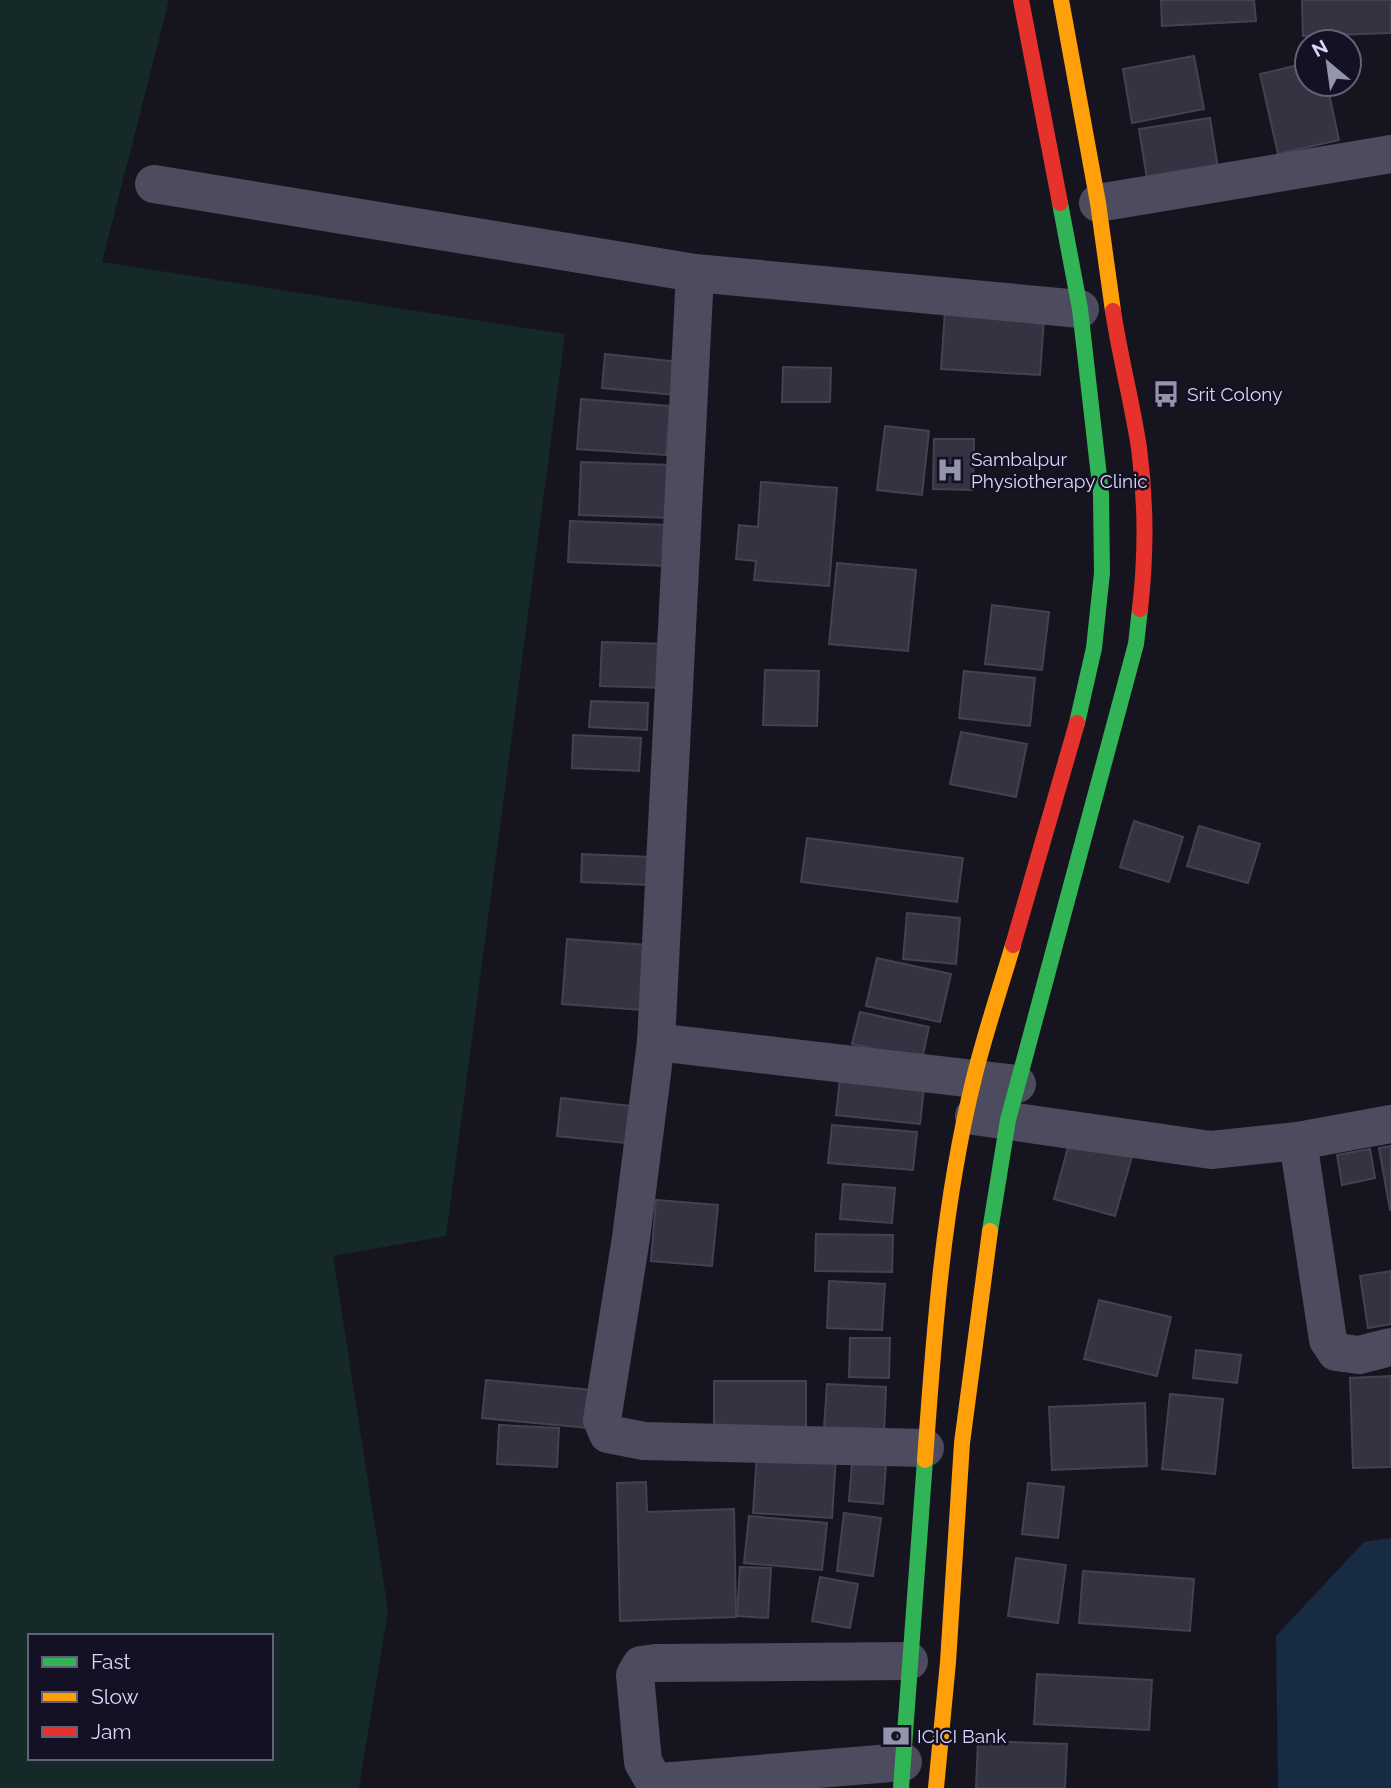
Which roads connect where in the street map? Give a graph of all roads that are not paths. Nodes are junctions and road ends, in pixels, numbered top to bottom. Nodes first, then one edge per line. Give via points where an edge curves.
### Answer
1 (1021, 0) edge
2 (1061, 0) edge
3 (1391, 154) edge
4 (154, 184) dead end
5 (1098, 203) junction
6 (695, 273) junction
7 (1080, 309) junction
8 (656, 1042) junction
9 (971, 1097) junction
10 (1013, 1102) junction
11 (1391, 1125) edge
12 (1298, 1141) junction
13 (1391, 1346) edge
14 (925, 1448) junction
15 (909, 1661) junction
16 (902, 1775) edge
17 (936, 1788) edge

1 - 7 main road
2 - 5 main road
3 - 5 street
4 - 6 street
5 - 10 main road via 1139,450 1143,581 1136,644
6 - 7 street
6 - 8 street
7 - 9 main road via 1101,494 1102,573 1094,648 1072,743
8 - 9 street
8 - 14 street via 602,1420 608,1434 645,1441
9 - 10 street
9 - 14 main road via 936,1302
10 - 12 street via 1211,1150
10 - 17 main road via 997,1178 962,1443
11 - 12 street
12 - 13 street via 1328,1340 1336,1352 1359,1355
14 - 15 main road
15 - 16 main road
15 - 16 street via 656,1662 641,1665 635,1675 643,1762 660,1782

